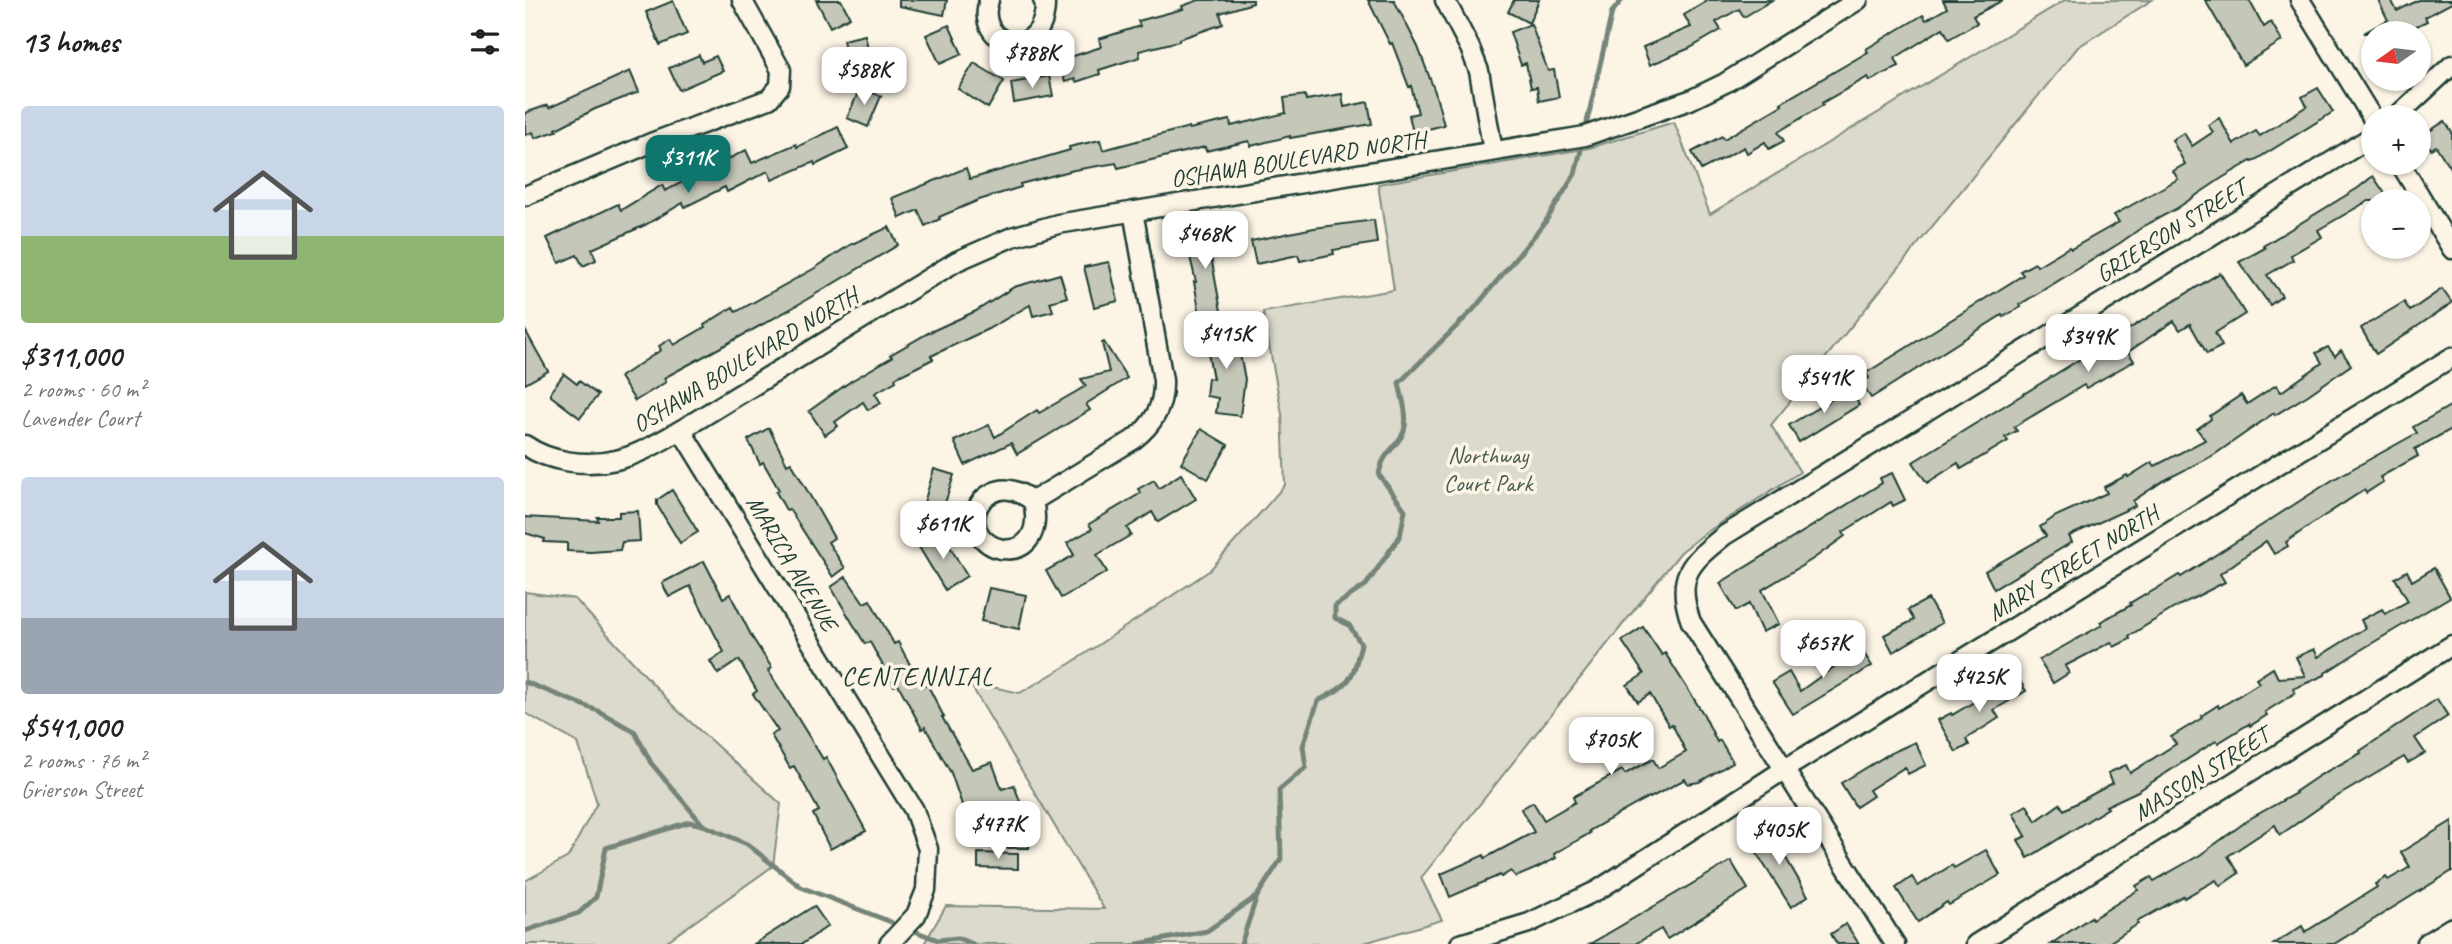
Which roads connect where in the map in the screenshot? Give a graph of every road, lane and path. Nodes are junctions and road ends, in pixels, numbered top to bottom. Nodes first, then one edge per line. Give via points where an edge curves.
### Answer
1 (742, 0) edge
2 (989, 0) edge
3 (1445, 0) edge
4 (1858, 0) edge
5 (2300, 0) edge
6 (1047, 1) edge
7 (2452, 65) edge
8 (2364, 105) edge
9 (2409, 105) edge
10 (2361, 143) edge
11 (1493, 151) junction
12 (2407, 175) edge
13 (525, 196) edge
14 (1133, 211) junction
15 (2452, 249) edge
16 (2452, 357) edge
17 (681, 430) junction
18 (525, 444) edge
19 (1033, 501) dead end
20 (2452, 645) edge
21 (1786, 769) junction
22 (2452, 929) edge
23 (889, 944) edge
24 (1460, 944) edge
25 (1895, 944) edge
26 (1976, 944) edge
27 (2428, 944) edge

1 - 13 street via 781,70 781,86 769,99
2 - 6 street via 990,29 1007,42 1022,42 1039,31
3 - 11 street via 1479,71
4 - 11 street, OSHAWA BOULEVARD NORTH via 1690,100 1585,136
5 - 8 street
7 - 9 street
10 - 21 street, GRIERSON STREET via 1725,535 1699,556 1686,579 1683,601 1691,622
11 - 14 street, OSHAWA BOULEVARD NORTH
12 - 15 street
14 - 17 street, OSHAWA BOULEVARD NORTH via 1058,224 957,261
14 - 19 street via 1163,380 1162,402 1144,432
16 - 21 street, MARY STREET NORTH
17 - 18 street, OSHAWA BOULEVARD NORTH via 615,460 573,463 537,453
17 - 23 street, MARICA AVENUE via 914,810 927,849 926,890 916,915
20 - 26 street, MASSON STREET
21 - 24 street, MARY STREET NORTH via 1598,890 1529,923
21 - 25 street
22 - 27 main road

